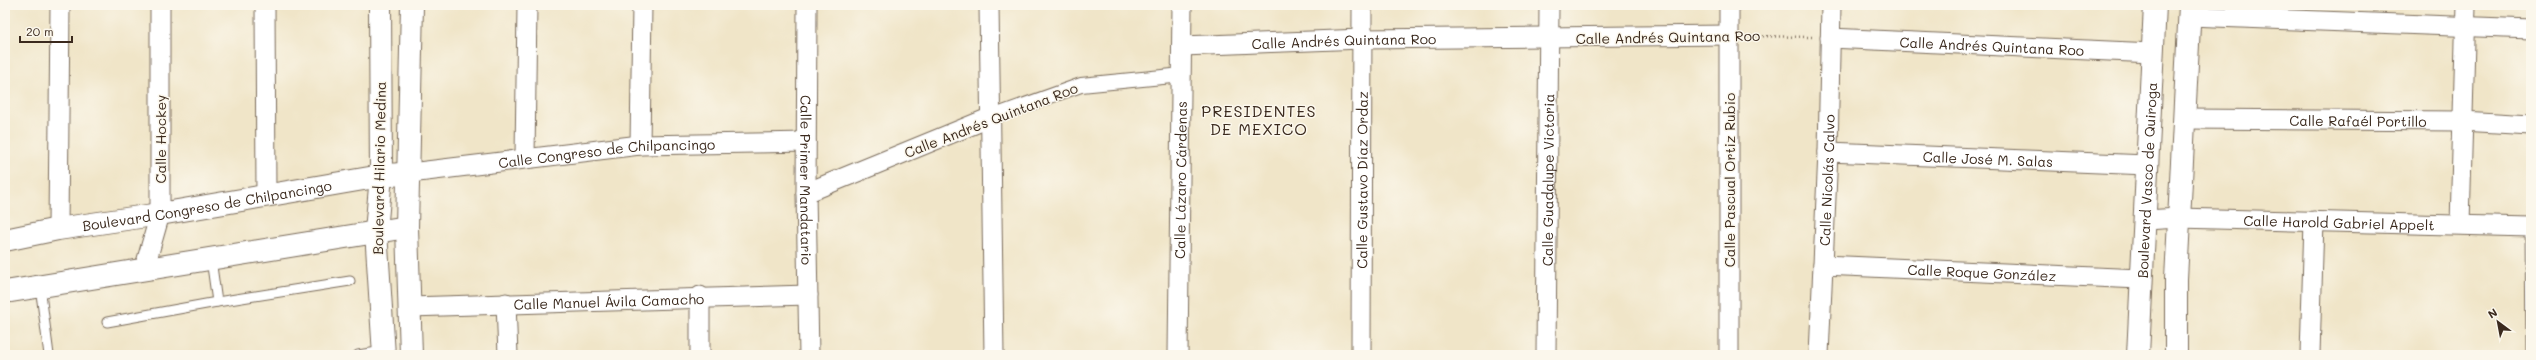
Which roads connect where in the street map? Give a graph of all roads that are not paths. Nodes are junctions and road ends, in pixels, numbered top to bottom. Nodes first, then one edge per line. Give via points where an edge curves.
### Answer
1 (60, 5) edge
2 (160, 5) edge
3 (265, 5) edge
4 (380, 5) edge
5 (412, 5) edge
6 (527, 5) edge
7 (642, 5) edge
8 (806, 5) edge
9 (989, 5) edge
10 (1182, 5) edge
11 (1362, 5) edge
12 (1549, 5) edge
13 (1729, 5) edge
14 (1831, 5) edge
15 (2155, 5) edge
16 (2466, 5) edge
17 (2189, 11) edge
18 (2465, 27) junction
19 (2531, 29) edge
20 (1729, 35) junction
21 (1830, 38) junction
22 (1362, 39) junction
23 (1549, 39) junction
24 (1183, 46) junction
25 (2153, 53) junction
26 (1183, 75) junction
27 (989, 118) junction
28 (2185, 119) junction
29 (2462, 121) junction
30 (2531, 125) edge
31 (806, 142) junction
32 (640, 145) junction
33 (1828, 152) junction
34 (525, 157) junction
35 (2147, 165) junction
36 (410, 174) junction
37 (381, 176) junction
38 (806, 192) junction
39 (266, 196) junction
40 (160, 214) junction
41 (2178, 218) junction
42 (2146, 220) junction
43 (2314, 221) junction
44 (2460, 224) junction
45 (407, 227) junction
46 (2531, 227) edge
47 (58, 228) junction
48 (376, 231) junction
49 (5, 240) edge
50 (211, 259) junction
51 (1823, 265) junction
52 (144, 270) junction
53 (2140, 279) junction
54 (350, 281) dead end
55 (40, 286) junction
56 (5, 292) edge
57 (808, 295) junction
58 (700, 296) junction
59 (217, 302) junction
60 (506, 303) junction
61 (410, 307) junction
62 (107, 322) dead end
63 (384, 353) edge
64 (49, 355) edge
65 (358, 355) edge
66 (411, 355) edge
67 (508, 355) edge
68 (700, 355) edge
69 (809, 355) edge
70 (994, 355) edge
71 (1178, 355) edge
72 (1362, 355) edge
73 (1546, 355) edge
74 (1729, 355) edge
75 (1819, 355) edge
76 (2138, 355) edge
77 (2176, 355) edge
78 (2310, 355) edge
79 (2531, 355) edge

1 - 47 street
2 - 40 street, Calle Hockey
3 - 39 street
4 - 37 street, Boulevard Hilario Medina
5 - 36 street, Boulevard Hilario Medina
6 - 34 street
7 - 32 street
8 - 31 street, Calle Primer Mandatario
9 - 27 street
10 - 24 street, Calle Lázaro Cárdenas
11 - 22 street, Calle Gustavo Díaz Ordaz
12 - 23 street, Calle Guadalupe Victoria
13 - 20 street, Calle Pascual Ortiz Rubio
14 - 21 street, Calle Nicolás Calvo
15 - 25 street, Boulevard Vasco de Quiroga
16 - 18 street
17 - 18 street
17 - 28 street
18 - 19 street
18 - 29 street
20 - 23 street, Calle Andrés Quintana Roo
20 - 74 street, Calle Pascual Ortiz Rubio
21 - 25 street, Calle Andrés Quintana Roo
21 - 33 street, Calle Nicolás Calvo
22 - 23 street, Calle Andrés Quintana Roo
22 - 24 street, Calle Andrés Quintana Roo
22 - 72 street, Calle Gustavo Díaz Ordaz
23 - 73 street, Calle Guadalupe Victoria
24 - 26 street, Calle Lázaro Cárdenas
25 - 35 street, Boulevard Vasco de Quiroga
26 - 27 street, Calle Andrés Quintana Roo via 1082,85
26 - 71 street, Calle Lázaro Cárdenas
27 - 38 street, Calle Andrés Quintana Roo
27 - 70 street
28 - 29 street, Calle Rafaél Portillo
28 - 41 street
29 - 30 street, Calle Rafaél Portillo
29 - 44 street
31 - 32 street, Calle Congreso de Chilpancingo
31 - 38 street, Calle Primer Mandatario
32 - 34 street, Calle Congreso de Chilpancingo
33 - 35 street, Calle José M. Salas
33 - 51 street, Calle Nicolás Calvo
34 - 36 street, Calle Congreso de Chilpancingo
35 - 42 street, Boulevard Vasco de Quiroga
36 - 37 street, Boulevard Congreso de Chilpancingo
36 - 45 street, Boulevard Hilario Medina
37 - 39 street, Boulevard Congreso de Chilpancingo
37 - 48 street, Boulevard Hilario Medina
38 - 57 street, Calle Primer Mandatario
39 - 40 street, Boulevard Congreso de Chilpancingo
40 - 47 street, Boulevard Congreso de Chilpancingo
40 - 52 street, Calle Hockey
41 - 42 street, Calle Harold Gabriel Appelt
41 - 43 street, Calle Harold Gabriel Appelt
41 - 77 street
42 - 53 street, Boulevard Vasco de Quiroga
43 - 44 street, Calle Harold Gabriel Appelt
43 - 78 street
44 - 46 street, Calle Harold Gabriel Appelt
45 - 48 street
45 - 61 street, Boulevard Hilario Medina
46 - 79 lane
47 - 49 street, Boulevard Congreso de Chilpancingo
48 - 50 street
48 - 63 street, Boulevard Hilario Medina
50 - 52 street
50 - 59 lane
51 - 53 street, Calle Roque González
51 - 75 street, Calle Nicolás Calvo
52 - 55 street
53 - 76 street, Boulevard Vasco de Quiroga
54 - 59 lane
55 - 56 street
55 - 64 lane
57 - 58 street, Calle Manuel Ávila Camacho
57 - 69 street, Calle Primer Mandatario
58 - 60 street, Calle Manuel Ávila Camacho
58 - 68 street
59 - 62 lane
60 - 61 street, Calle Manuel Ávila Camacho
60 - 67 street
61 - 66 street, Boulevard Hilario Medina
63 - 65 lane

